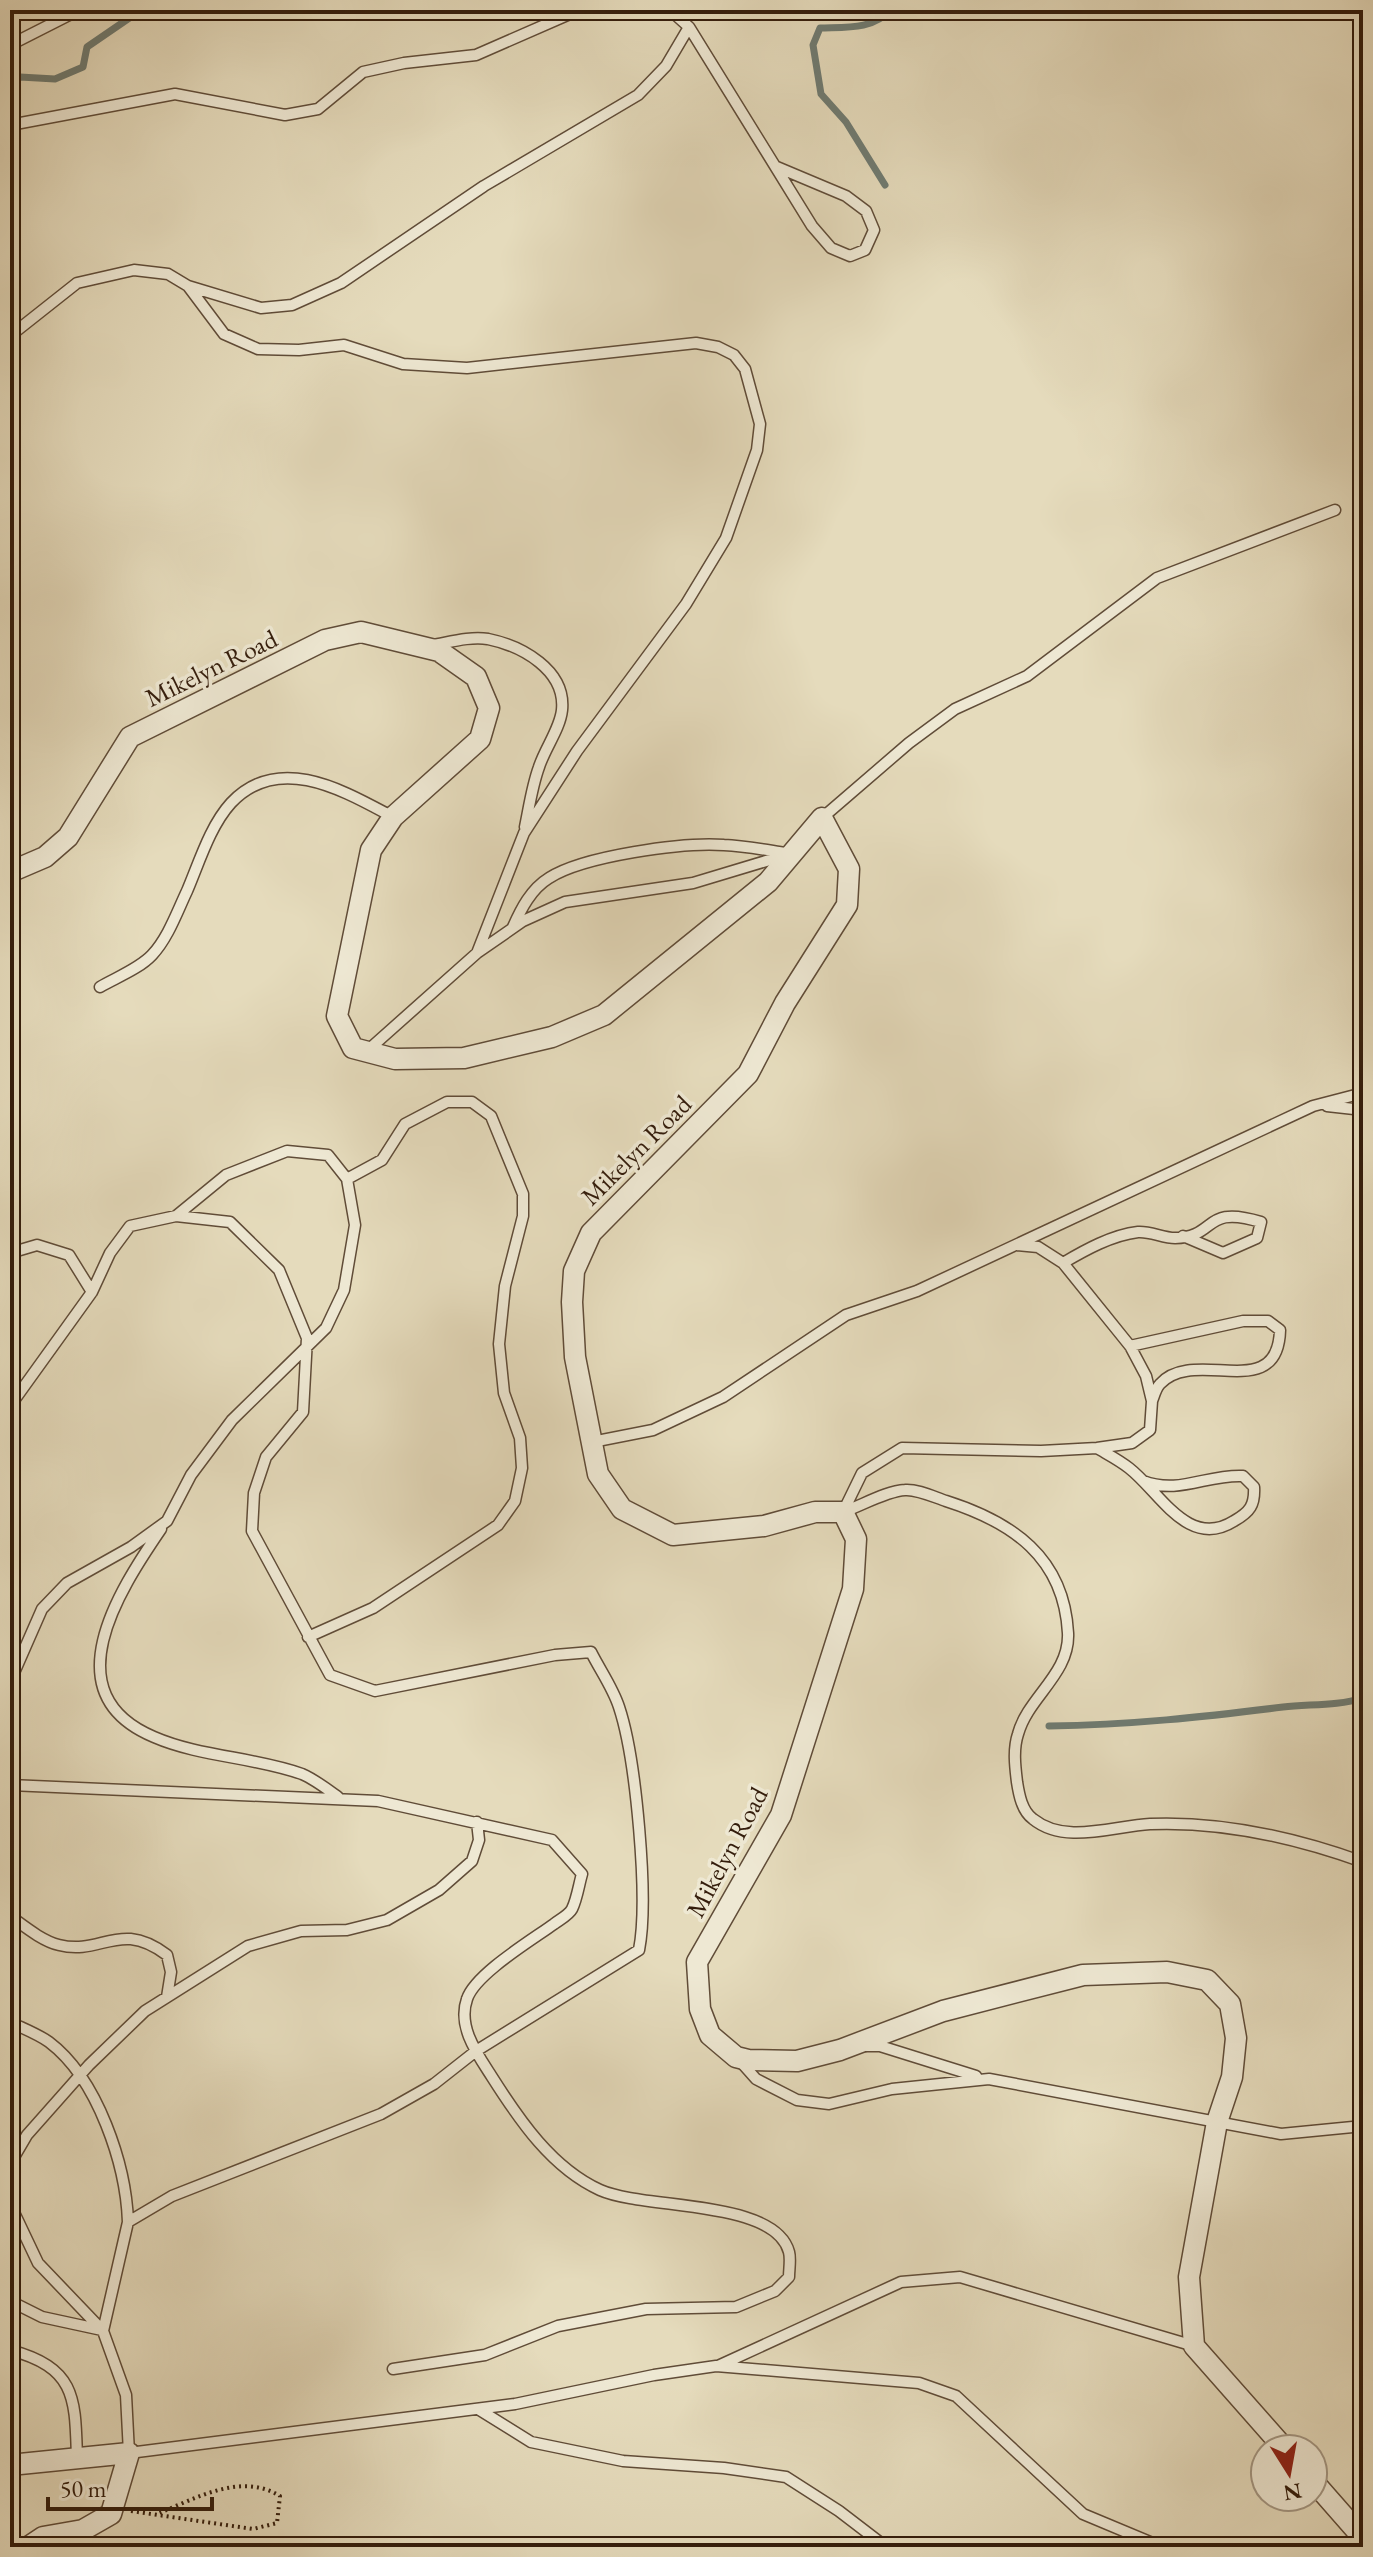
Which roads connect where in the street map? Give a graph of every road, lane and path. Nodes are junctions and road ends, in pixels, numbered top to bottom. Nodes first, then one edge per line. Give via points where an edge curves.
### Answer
1 (79, 10) edge
2 (579, 10) edge
3 (670, 10) edge
4 (689, 27) junction
5 (10, 45) edge
6 (10, 125) edge
7 (777, 167) junction
8 (188, 286) junction
9 (10, 336) edge
10 (1335, 510) dead end
11 (423, 646) junction
12 (393, 817) junction
13 (822, 818) junction
14 (524, 833) junction
15 (792, 853) junction
16 (10, 872) edge
17 (512, 928) junction
18 (477, 953) junction
19 (100, 987) dead end
20 (367, 1051) junction
21 (1363, 1093) edge
22 (1313, 1106) junction
23 (1363, 1110) edge
24 (347, 1179) junction
25 (176, 1216) junction
26 (1183, 1236) junction
27 (1015, 1245) junction
28 (10, 1253) edge
29 (1063, 1263) junction
30 (92, 1292) junction
31 (1130, 1346) junction
32 (307, 1350) junction
33 (1152, 1401) junction
34 (10, 1406) edge
35 (592, 1442) junction
36 (1097, 1448) junction
37 (1143, 1481) junction
38 (843, 1512) junction
39 (167, 1521) junction
40 (308, 1637) junction
41 (10, 1682) edge
42 (10, 1785) edge
43 (341, 1799) junction
44 (477, 1822) junction
45 (1363, 1862) edge
46 (10, 1916) edge
47 (167, 1997) junction
48 (10, 2022) edge
49 (852, 2046) junction
50 (476, 2051) junction
51 (736, 2057) junction
52 (80, 2076) junction
53 (989, 2079) junction
54 (1217, 2122) junction
55 (1363, 2126) edge
56 (10, 2164) edge
57 (10, 2204) edge
58 (128, 2222) junction
59 (10, 2301) edge
60 (103, 2331) junction
61 (1194, 2346) junction
62 (10, 2350) edge
63 (716, 2366) junction
64 (393, 2369) dead end
65 (477, 2409) junction
66 (1271, 2433) edge
67 (129, 2453) junction
68 (77, 2458) junction
69 (10, 2465) edge
70 (1329, 2499) edge
71 (113, 2510) junction
72 (159, 2513) junction
73 (1363, 2538) edge
74 (28, 2547) edge
75 (886, 2547) edge
76 (1162, 2547) edge

1 - 5 lane
2 - 6 lane via 476,55 363,72 318,109 285,115 175,94
3 - 4 lane
4 - 7 lane
4 - 8 lane via 666,66 638,95 484,186 341,283 292,305 261,308
7 - 7 lane via 831,248 850,256 865,250 874,230 866,211 846,196
8 - 9 lane via 168,274 134,270 77,283
8 - 14 lane via 224,334 258,349 344,345 403,364 467,368 696,343 734,355 745,369 758,437 726,538 686,604 577,751
10 - 13 lane via 1157,578 1027,676 955,709
11 - 12 street, Mikelyn Road via 476,677 489,708 480,739
11 - 14 lane via 486,639 534,658 549,669 560,688 559,722 537,772
11 - 16 street, Mikelyn Road via 361,632 325,640 130,737 68,837 45,857
12 - 19 lane via 331,784 302,777 251,787 230,804 215,829 151,956
12 - 20 street, Mikelyn Road via 371,850 337,1016 353,1048
13 - 15 street
13 - 35 street, Mikelyn Road via 849,869 847,905 748,1074 591,1233 574,1271 575,1357
14 - 18 lane
15 - 17 lane via 693,883 565,902
15 - 17 lane via 722,844 584,863 548,878 524,903
15 - 20 street via 768,882 604,1015 552,1037 464,1058 395,1059
17 - 18 lane
18 - 20 lane
21 - 22 lane
22 - 23 lane
22 - 27 lane
24 - 25 lane via 328,1155 287,1151 226,1175
24 - 32 lane via 355,1225 344,1290 326,1328
24 - 40 lane via 382,1160 405,1124 447,1102 472,1102 491,1116 523,1194 499,1344 504,1393 520,1438 522,1468 515,1501 498,1525 373,1608
25 - 30 lane via 130,1226
25 - 32 lane via 230,1222 279,1270
26 - 26 lane via 1200,1232 1215,1217 1236,1215 1261,1222 1257,1238 1223,1253
26 - 29 lane via 1139,1232 1093,1246
27 - 29 lane via 1038,1247
27 - 35 lane via 917,1291 846,1315 723,1397 653,1430
28 - 30 lane via 37,1245 69,1255
29 - 31 lane
30 - 34 lane
31 - 33 lane
31 - 33 lane via 1243,1321 1268,1321 1280,1330 1279,1350 1268,1365 1246,1371 1181,1371 1160,1384
32 - 39 lane via 232,1420 191,1475
32 - 40 lane via 303,1412 266,1457 254,1493 252,1531
33 - 36 lane via 1150,1430 1132,1443
35 - 38 street, Mikelyn Road via 598,1474 622,1509 673,1535
36 - 37 lane
36 - 38 lane via 902,1448 862,1473
37 - 37 lane via 1169,1511 1206,1530 1224,1528 1248,1512 1254,1501 1254,1487 1243,1476 1224,1475 1174,1488
38 - 45 lane via 906,1490 1001,1524 1029,1542 1048,1565 1068,1635 1049,1687 1029,1710 1018,1734 1015,1764 1019,1797 1030,1817 1046,1829 1069,1834 1198,1824 1318,1846
38 - 51 street, Mikelyn Road via 856,1539 853,1589 781,1815 697,1962 700,2009 710,2035
39 - 41 lane via 67,1583 42,1609
39 - 43 lane via 112,1612 100,1658 102,1695 122,1719 155,1738 304,1775
40 - 50 lane via 330,1675 375,1691 591,1652 619,1706 632,1779 645,1921 639,1950
42 - 43 lane
43 - 44 lane via 378,1801
44 - 47 lane via 479,1840 472,1861 439,1890 387,1920 347,1930 301,1931 248,1946
44 - 50 lane via 552,1840 582,1874 572,1911 491,1970 467,1997 464,2021
46 - 47 lane via 59,1945 120,1937 149,1942 167,1955
47 - 52 lane via 145,2011
48 - 52 lane via 50,2043
49 - 51 street via 797,2061 765,2063
49 - 53 lane via 880,2046
49 - 54 street via 943,2011 1083,1975 1167,1972 1207,1980 1230,2004 1236,2038 1232,2077
50 - 58 lane via 434,2084 381,2114 172,2196
50 - 64 lane via 516,2115 566,2170 602,2190 642,2202 755,2219 780,2235 790,2253 789,2277 775,2291 736,2307 646,2309 558,2326 485,2355
51 - 53 lane via 756,2079 797,2100 829,2104 892,2089
52 - 56 lane via 27,2135
52 - 58 lane via 121,2165
53 - 54 lane
54 - 55 lane via 1281,2134
54 - 61 street via 1189,2277
57 - 60 lane via 38,2263
58 - 60 lane
59 - 60 lane via 42,2317
60 - 67 lane via 126,2395
61 - 63 lane via 960,2277 901,2282
61 - 66 street
62 - 68 lane via 33,2357 67,2383 75,2404
63 - 65 lane
63 - 76 lane via 919,2383 956,2396 1083,2514
65 - 67 lane
65 - 75 lane via 531,2442 623,2461 786,2477
67 - 68 street
67 - 71 street
68 - 69 street
70 - 73 street
71 - 72 path
71 - 74 street via 83,2530 43,2537
72 - 72 path via 253,2529 277,2523 280,2496 264,2486 238,2485

